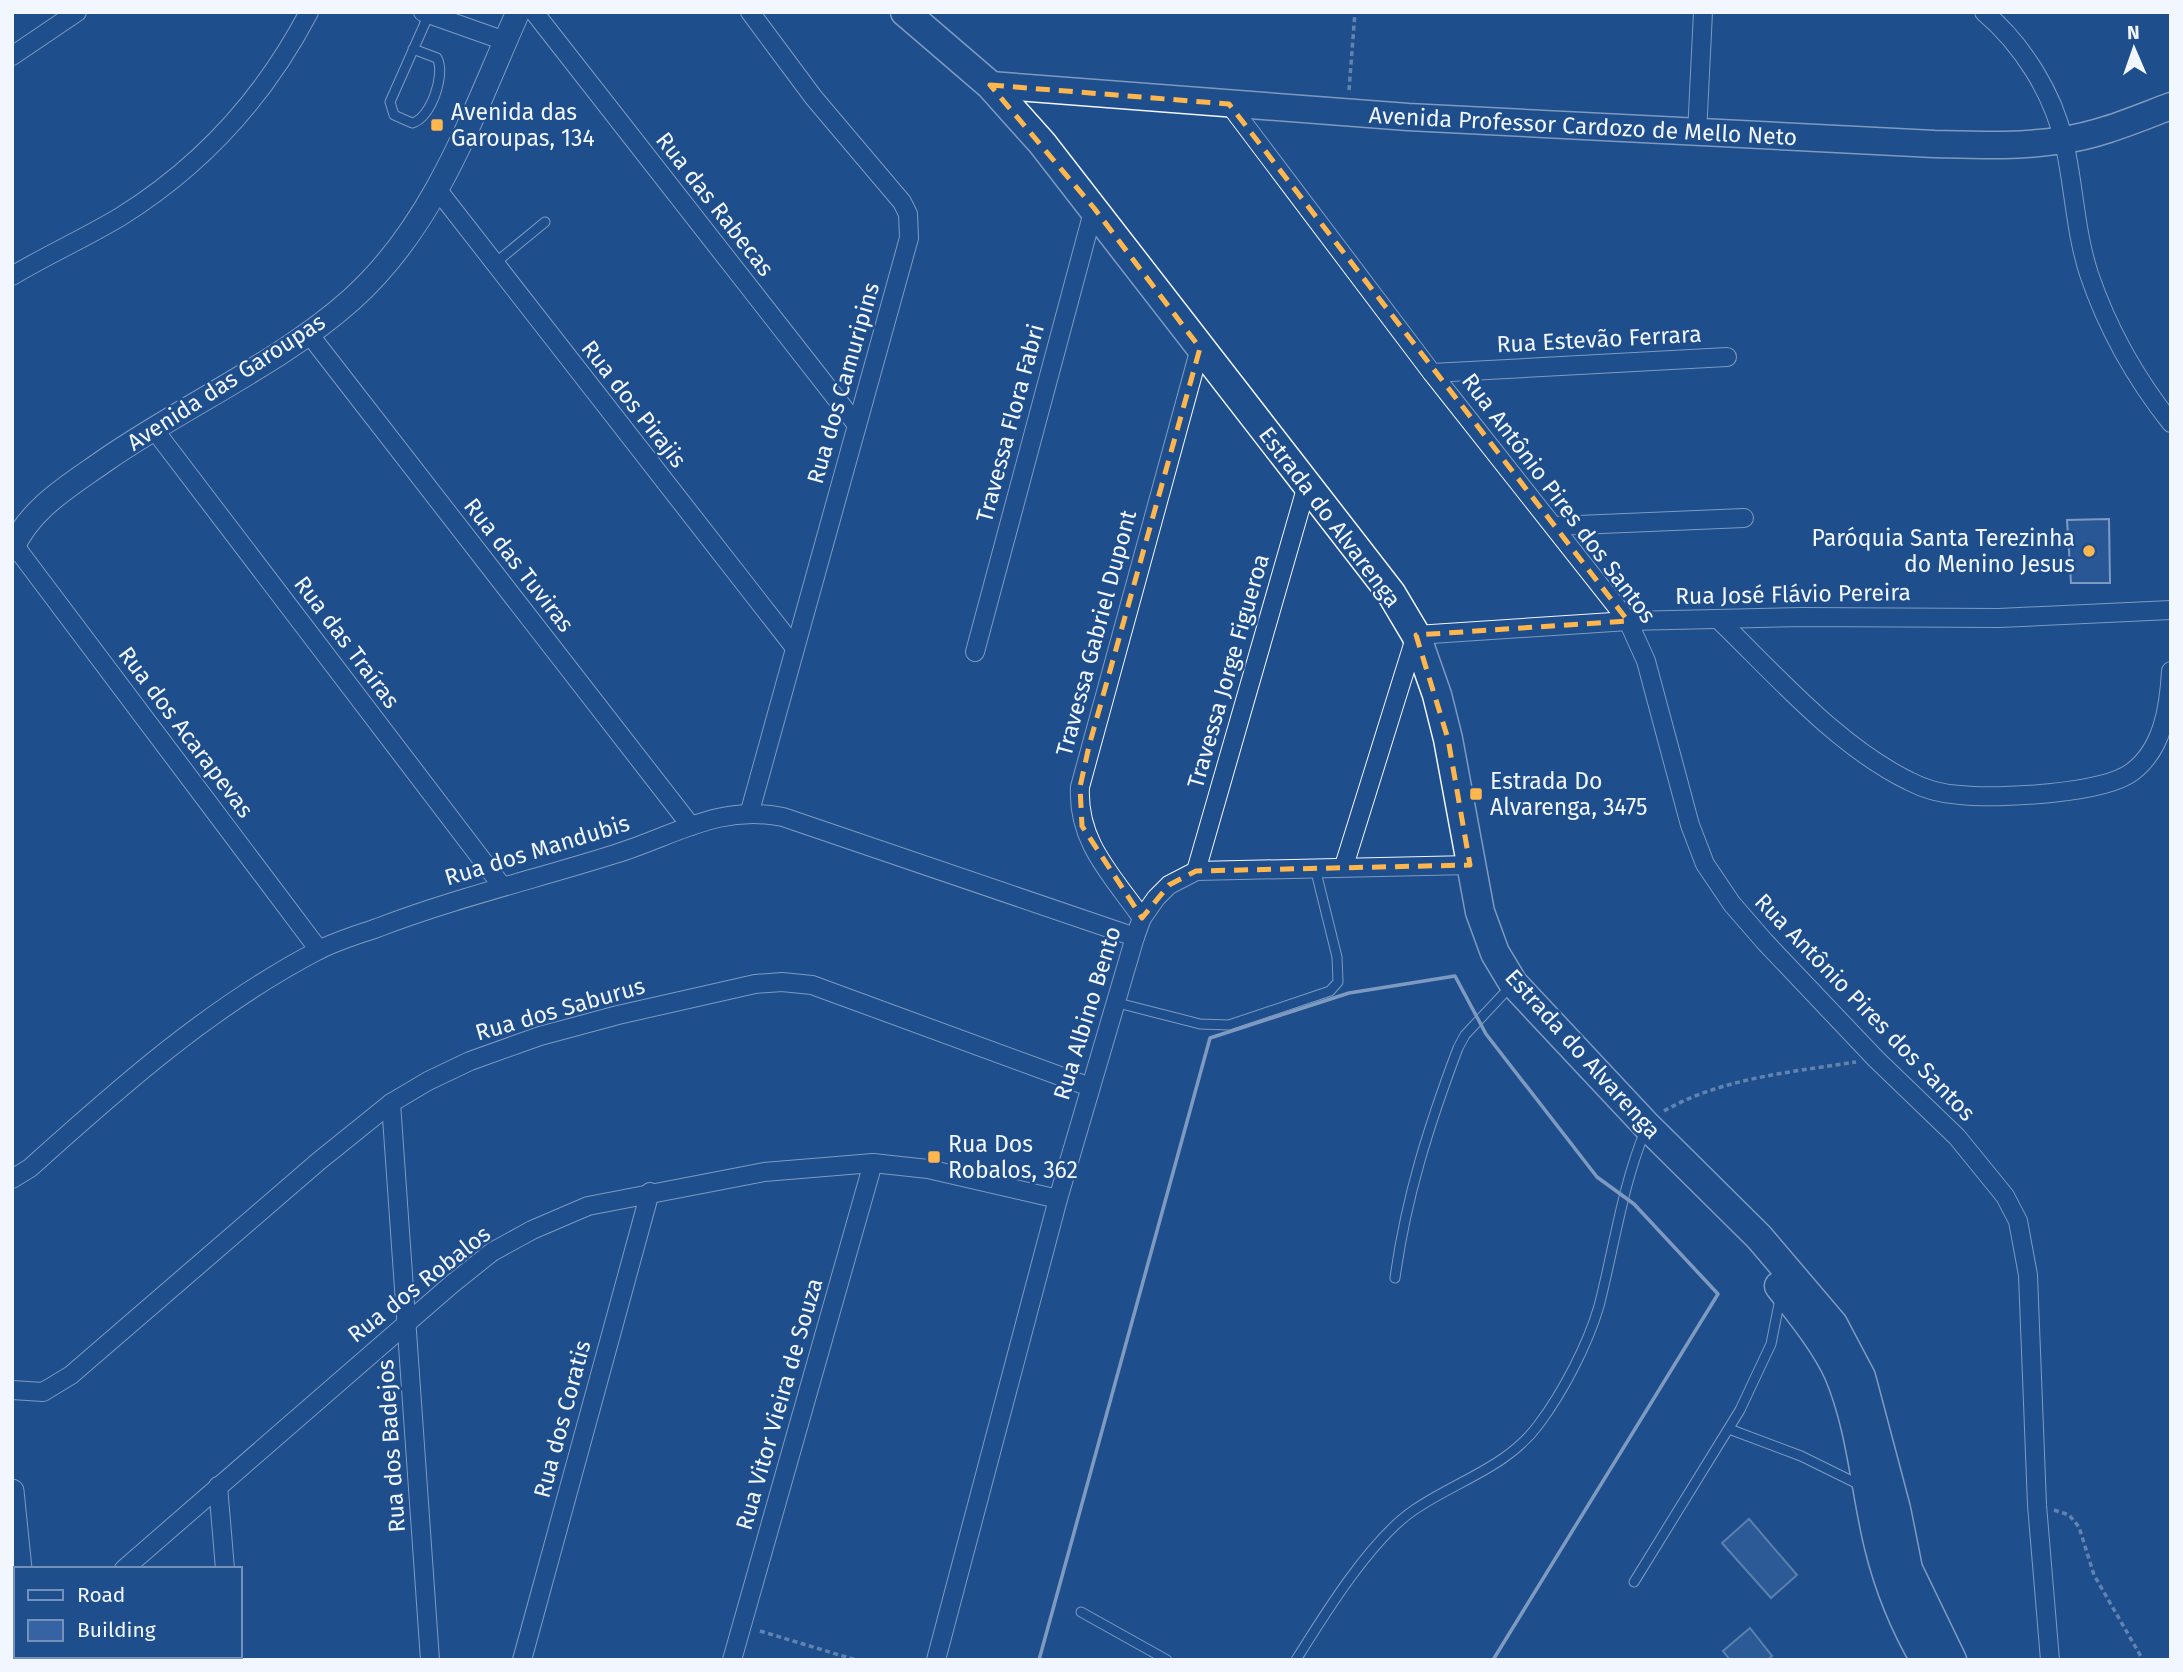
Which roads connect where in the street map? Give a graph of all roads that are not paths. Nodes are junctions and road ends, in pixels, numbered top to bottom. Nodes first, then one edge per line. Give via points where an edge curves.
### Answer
1 (77, 12) edge
2 (309, 12) edge
3 (518, 12) edge
4 (534, 12) edge
5 (750, 12) edge
6 (905, 12) edge
7 (1703, 12) edge
8 (1983, 12) edge
9 (427, 13) edge
10 (505, 41) junction
11 (413, 49) junction
12 (12, 56) edge
13 (990, 85) junction
14 (1229, 104) junction
15 (2171, 106) edge
16 (1697, 134) junction
17 (2063, 140) junction
18 (437, 189) junction
19 (1094, 208) junction
20 (545, 222) dead end
21 (494, 264) junction
22 (12, 276) edge
23 (309, 334) junction
24 (1200, 348) junction
25 (1727, 357) dead end
26 (1432, 373) junction
27 (2171, 423) edge
28 (857, 425) junction
29 (153, 428) junction
30 (1307, 485) junction
31 (1744, 518) dead end
32 (1554, 526) junction
33 (13, 546) edge
34 (2171, 610) edge
35 (1718, 619) junction
36 (1628, 621) junction
37 (1416, 635) junction
38 (795, 648) junction
39 (975, 652) dead end
40 (2171, 671) edge
41 (750, 811) junction
42 (691, 826) junction
43 (1470, 865) junction
44 (1314, 866) junction
45 (1344, 866) junction
46 (1196, 871) junction
47 (502, 886) junction
48 (1142, 918) junction
49 (1135, 937) junction
50 (318, 950) junction
51 (1513, 983) junction
52 (1114, 1002) junction
53 (1090, 1087) junction
54 (391, 1103) junction
55 (1647, 1126) junction
56 (873, 1163) junction
57 (12, 1179) edge
58 (1706, 1184) junction
59 (650, 1192) junction
60 (1058, 1199) junction
61 (1395, 1278) dead end
62 (1782, 1290) junction
63 (407, 1320) junction
64 (12, 1390) edge
65 (1729, 1429) junction
66 (218, 1486) junction
67 (1869, 1490) junction
68 (12, 1491) edge
69 (20, 1567) edge
70 (126, 1567) edge
71 (225, 1567) edge
72 (1634, 1581) dead end
73 (1081, 1612) dead end
74 (430, 1660) edge
75 (522, 1660) edge
76 (732, 1660) edge
77 (936, 1660) edge
78 (1167, 1660) edge
79 (1297, 1660) edge
80 (1925, 1660) edge
81 (1952, 1660) edge
82 (2050, 1660) edge

1 - 12 street
2 - 22 street via 289,50 242,114 176,180
3 - 10 street, Avenida das Garoupas
4 - 28 street, Rua das Rabecas
5 - 28 street, Rua dos Camuripins via 908,214 909,238
6 - 13 main road, Estrada do Alvarenga
7 - 16 street
8 - 17 street via 2027,60
9 - 10 street
9 - 11 lane
10 - 18 street, Avenida das Garoupas
11 - 11 lane via 390,108 394,115 412,123 424,116 441,74 437,58
13 - 14 main road, Avenida Professor Cardozo de Mello Neto
13 - 19 main road, Estrada do Alvarenga
14 - 16 main road, Avenida Professor Cardozo de Mello Neto
14 - 26 street, Rua Antônio Pires dos Santos
15 - 17 main road, Avenida Professor Cardozo de Mello Neto
16 - 17 main road, Avenida Professor Cardozo de Mello Neto via 1992,145
17 - 27 street via 2088,272 2147,393
18 - 21 street, Rua dos Pirajis
18 - 23 street, Avenida das Garoupas via 411,233 353,298
19 - 24 main road, Estrada do Alvarenga
19 - 39 street, Travessa Flora Fabri
20 - 21 lane
21 - 38 street, Rua dos Pirajis
23 - 29 street, Avenida das Garoupas
23 - 42 street, Rua das Tuviras
24 - 30 main road, Estrada do Alvarenga
24 - 48 street, Travessa Gabriel Dupont via 1080,787 1082,826 1090,844
25 - 26 street, Rua Estevão Ferrara
26 - 32 street, Rua Antônio Pires dos Santos
28 - 38 street, Rua dos Camuripins
29 - 33 street, Avenida das Garoupas via 51,498
29 - 47 street, Rua das Traíras
30 - 37 main road, Estrada do Alvarenga via 1391,593
30 - 46 street, Travessa Jorge Figueroa
31 - 32 street
32 - 36 street, Rua Antônio Pires dos Santos
33 - 50 street, Rua dos Acarapevas
34 - 35 street, Rua José Flávio Pereira via 2000,618
35 - 36 street, Rua José Flávio Pereira
35 - 40 street via 1818,716 1877,763 1908,781 1961,796 2075,791 2132,773 2158,739
36 - 37 street, Rua José Flávio Pereira
36 - 82 street, Rua Antônio Pires dos Santos via 1646,661 1705,864 1765,942 1957,1137 2018,1221 2028,1275 2037,1505
37 - 43 main road, Estrada do Alvarenga via 1448,739
37 - 45 street
38 - 41 street, Rua dos Camuripins
41 - 42 street, Rua dos Mandubis
41 - 49 street, Rua dos Mandubis via 783,817
42 - 47 street, Rua dos Mandubis
43 - 45 street, Rua Albino Bento
43 - 51 main road, Estrada do Alvarenga via 1480,912 1495,953
44 - 45 street, Rua Albino Bento
44 - 46 street, Rua Albino Bento
44 - 52 lane via 1337,957 1338,982 1330,991 1229,1025 1200,1024
46 - 48 street, Rua Albino Bento via 1169,885
47 - 50 street, Rua dos Mandubis
48 - 49 street, Rua Albino Bento
49 - 52 street, Rua Albino Bento
50 - 57 street, Rua dos Mandubis via 179,1039
51 - 55 main road, Estrada do Alvarenga
51 - 61 lane via 1458,1048 1406,1204
52 - 53 street, Rua Albino Bento
53 - 54 street, Rua dos Saburus via 812,985 782,982 711,993 540,1036 470,1061
53 - 60 street, Rua Albino Bento
54 - 63 street, Rua dos Badejos
54 - 64 street, Rua dos Saburus via 71,1375 43,1392
55 - 58 main road, Estrada do Alvarenga
55 - 79 lane via 1634,1157 1586,1342 1541,1423 1518,1450 1412,1511 1387,1532
56 - 59 street, Rua dos Robalos via 764,1172
56 - 60 street, Rua dos Robalos via 928,1169
56 - 76 street, Rua Vitor Vieira de Souza
58 - 62 main road, Estrada do Alvarenga
58 - 81 main road, Estrada do Alvarenga via 1803,1287 1850,1353 1868,1402 1908,1569
59 - 63 street, Rua dos Robalos via 588,1206 532,1230 492,1252
59 - 75 street, Rua dos Coratis
60 - 77 street, Rua Albino Bento
62 - 65 lane via 1771,1344
62 - 67 main road, Estrada do Alvarenga via 1838,1372 1849,1400
63 - 66 street, Rua dos Robalos
63 - 74 street, Rua dos Badejos
65 - 67 lane via 1801,1456
65 - 72 lane
66 - 70 street, Rua dos Robalos
66 - 71 street
67 - 80 main road, Estrada do Alvarenga via 1893,1592
68 - 69 street
73 - 78 lane

